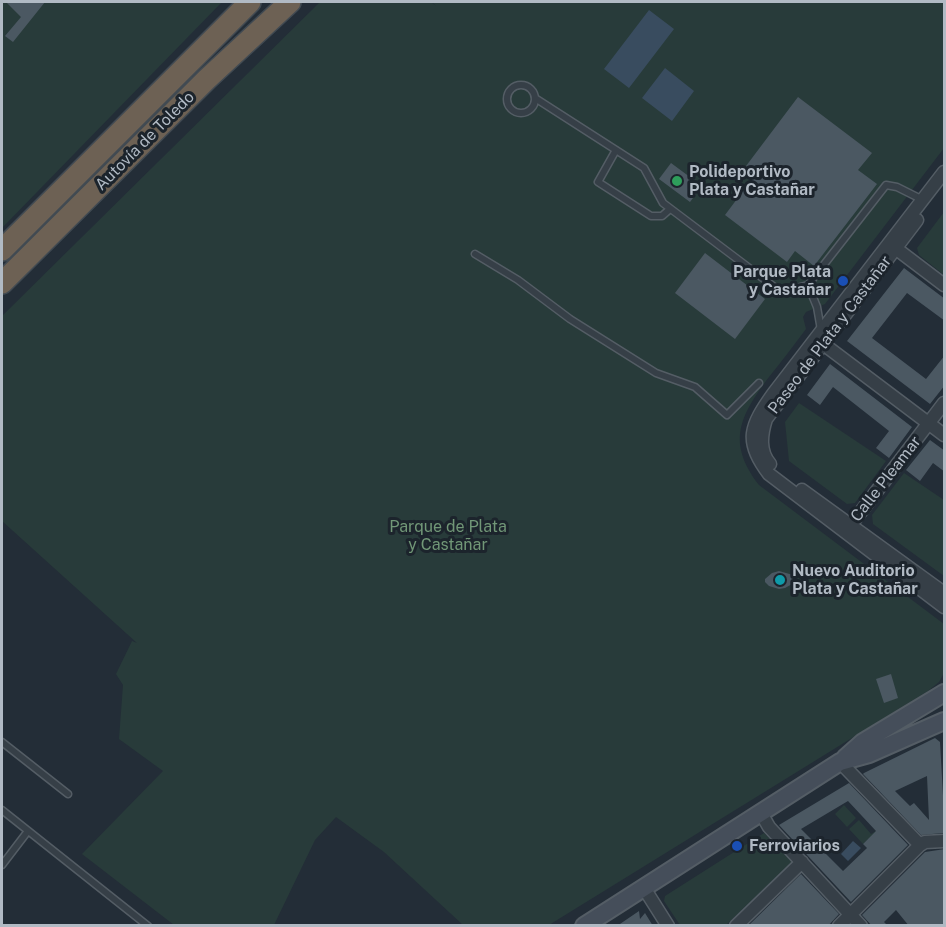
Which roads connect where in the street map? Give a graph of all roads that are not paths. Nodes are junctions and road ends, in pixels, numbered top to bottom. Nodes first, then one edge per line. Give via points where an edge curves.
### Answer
1 (250, 2) edge
2 (290, 2) edge
3 (535, 98) junction
4 (616, 150) junction
5 (945, 172) edge
6 (945, 184) edge
7 (923, 200) junction
8 (670, 209) junction
9 (893, 246) junction
10 (2, 250) edge
11 (475, 254) dead end
12 (2, 283) edge
13 (808, 285) junction
14 (945, 285) edge
15 (820, 337) junction
16 (759, 383) dead end
17 (945, 403) edge
18 (929, 423) junction
19 (945, 435) edge
20 (850, 526) junction
21 (945, 593) edge
22 (945, 607) edge
23 (945, 693) edge
24 (945, 721) edge
25 (2, 742) edge
26 (840, 762) junction
27 (68, 794) dead end
28 (2, 810) edge
29 (761, 813) junction
30 (28, 831) junction
31 (945, 841) edge
32 (920, 845) junction
33 (802, 862) junction
34 (2, 865) edge
35 (644, 888) junction
36 (851, 914) junction
37 (148, 926) edge
38 (584, 926) edge
39 (668, 926) edge
40 (736, 926) edge
41 (839, 926) edge
42 (861, 926) edge

1 - 10 highway, Autovía de Toledo
2 - 12 highway, Autovía de Toledo
3 - 3 lane via 531,89 520,85 509,90 507,102 510,109 521,114 532,108
3 - 4 lane
4 - 8 lane via 644,168
4 - 8 lane via 598,182 651,216 662,216
5 - 7 street, Paseo de Plata y Castañar
6 - 9 street, Paseo de Plata y Castañar
7 - 9 street, Paseo de Plata y Castañar
7 - 13 lane via 886,185
8 - 13 lane via 781,292
9 - 14 street
9 - 15 street, Paseo de Plata y Castañar
11 - 16 lane via 656,373 695,387 727,415
13 - 15 lane via 817,307
15 - 18 street
15 - 20 street, Paseo de Plata y Castañar via 766,419 763,450 774,469
15 - 22 street, Paseo de Plata y Castañar via 759,414 752,438 759,461 781,484
17 - 18 street, Calle Pleamar
18 - 19 street
18 - 20 street, Calle Pleamar
20 - 21 street, Paseo de Plata y Castañar
23 - 26 main road via 863,742
24 - 26 main road via 869,754
25 - 27 lane
26 - 29 main road
26 - 32 street
28 - 30 lane
29 - 33 street
29 - 35 main road
30 - 34 lane
30 - 37 lane
31 - 32 street
32 - 36 street
33 - 36 street
33 - 40 street
35 - 38 main road
35 - 39 street
36 - 41 street
36 - 42 street

